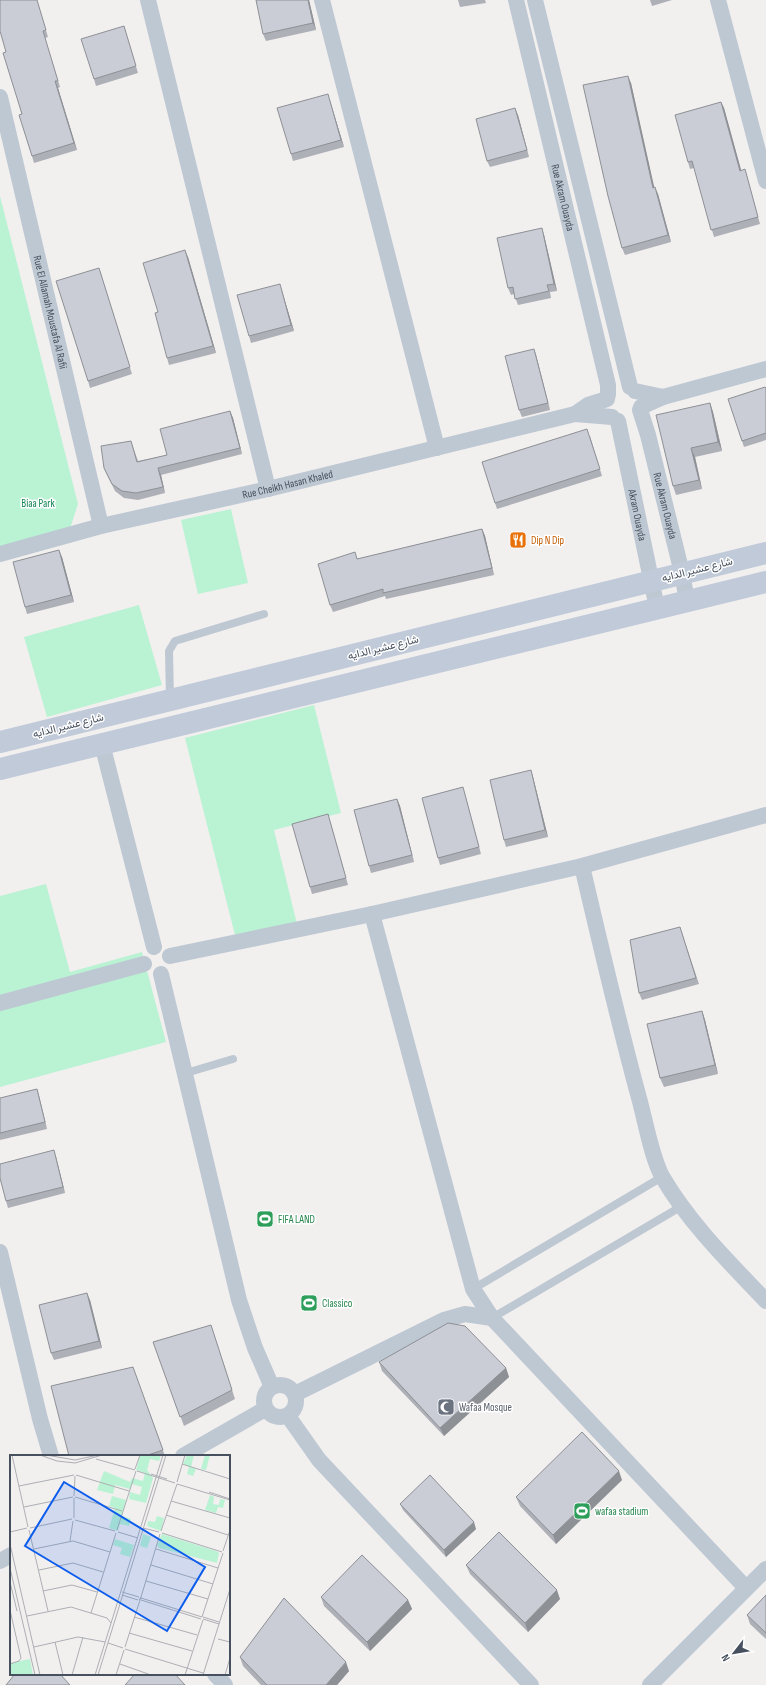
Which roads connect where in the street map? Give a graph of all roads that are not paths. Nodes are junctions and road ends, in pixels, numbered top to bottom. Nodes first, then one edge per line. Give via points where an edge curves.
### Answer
1 (148, 0) edge
2 (322, 0) edge
3 (516, 0) edge
4 (535, 0) edge
5 (718, 0) edge
6 (0, 98) edge
7 (766, 181) edge
8 (766, 369) edge
9 (633, 389) junction
10 (608, 397) junction
11 (663, 397) junction
12 (641, 409) junction
13 (575, 414) junction
14 (615, 419) junction
15 (437, 448) junction
16 (268, 489) junction
17 (101, 526) junction
18 (766, 552) edge
19 (0, 554) edge
20 (682, 573) junction
21 (652, 580) junction
22 (766, 582) edge
23 (687, 601) junction
24 (657, 608) junction
25 (264, 614) dead end
26 (170, 700) junction
27 (0, 742) edge
28 (102, 744) junction
29 (0, 769) edge
30 (766, 815) edge
31 (582, 866) junction
32 (372, 914) junction
33 (154, 947) junction
34 (170, 956) junction
35 (144, 964) junction
36 (161, 974) junction
37 (0, 1003) edge
38 (233, 1059) dead end
39 (186, 1073) junction
40 (662, 1177) junction
41 (682, 1206) junction
42 (0, 1252) edge
43 (473, 1289) junction
44 (766, 1301) edge
45 (465, 1314) junction
46 (492, 1318) junction
47 (272, 1387) junction
48 (294, 1394) junction
49 (265, 1409) junction
50 (288, 1416) junction
51 (51, 1455) edge
52 (185, 1455) edge
53 (10, 1556) edge
54 (0, 1561) edge
55 (766, 1570) edge
56 (746, 1588) junction
57 (216, 1675) edge
58 (226, 1685) edge
59 (531, 1685) edge
60 (650, 1685) edge

1 - 16 street
2 - 15 street
3 - 10 street, Rue Akram Ouayda via 604,369
4 - 9 street, Rue Akram Ouayda
5 - 7 street
6 - 17 street, Rue El Allamah Moustafa Al Rafii
8 - 11 street
9 - 10 street via 618,387
9 - 11 street
9 - 12 street via 641,401
10 - 13 street, Rue Cheikh Hasan Khaled
10 - 14 street via 608,412
11 - 12 street
12 - 14 street via 633,419
12 - 20 street, Rue Akram Ouayda
13 - 14 street, Rue Cheikh Hasan Khaled
13 - 15 street, Rue Cheikh Hasan Khaled
14 - 21 street, Akram Ouayda
15 - 16 street, Rue Cheikh Hasan Khaled
16 - 17 street, Rue Cheikh Hasan Khaled
17 - 19 street, Rue Cheikh Hasan Khaled
18 - 20 street, شارع عشير الدايه
20 - 21 street, شارع عشير الدايه
20 - 23 street, Rue Akram Ouayda
21 - 24 street, Akram Ouayda
21 - 26 street, شارع عشير الدايه
22 - 23 street
23 - 24 street
24 - 28 street
25 - 26 lane via 175,641 169,651
26 - 27 street, شارع عشير الدايه
28 - 29 street
28 - 33 street
30 - 31 street
31 - 32 street
31 - 40 street via 624,1044
32 - 34 street
32 - 43 street
33 - 34 street via 168,951
33 - 35 street via 145,953
34 - 36 street via 170,968
35 - 36 street via 147,970
35 - 37 street
36 - 39 street
38 - 39 lane
39 - 47 street via 240,1300 255,1348
40 - 41 street
40 - 43 lane
41 - 44 street via 722,1255
41 - 46 lane
42 - 51 street
43 - 45 street
43 - 46 street
45 - 46 street
45 - 48 street via 444,1320
46 - 56 street
47 - 48 street via 284,1386
47 - 49 street via 266,1392 263,1401
48 - 50 street via 294,1410
49 - 50 street via 271,1416
49 - 52 street
50 - 59 street via 319,1460
53 - 54 street
55 - 56 street
56 - 60 street
57 - 58 street

